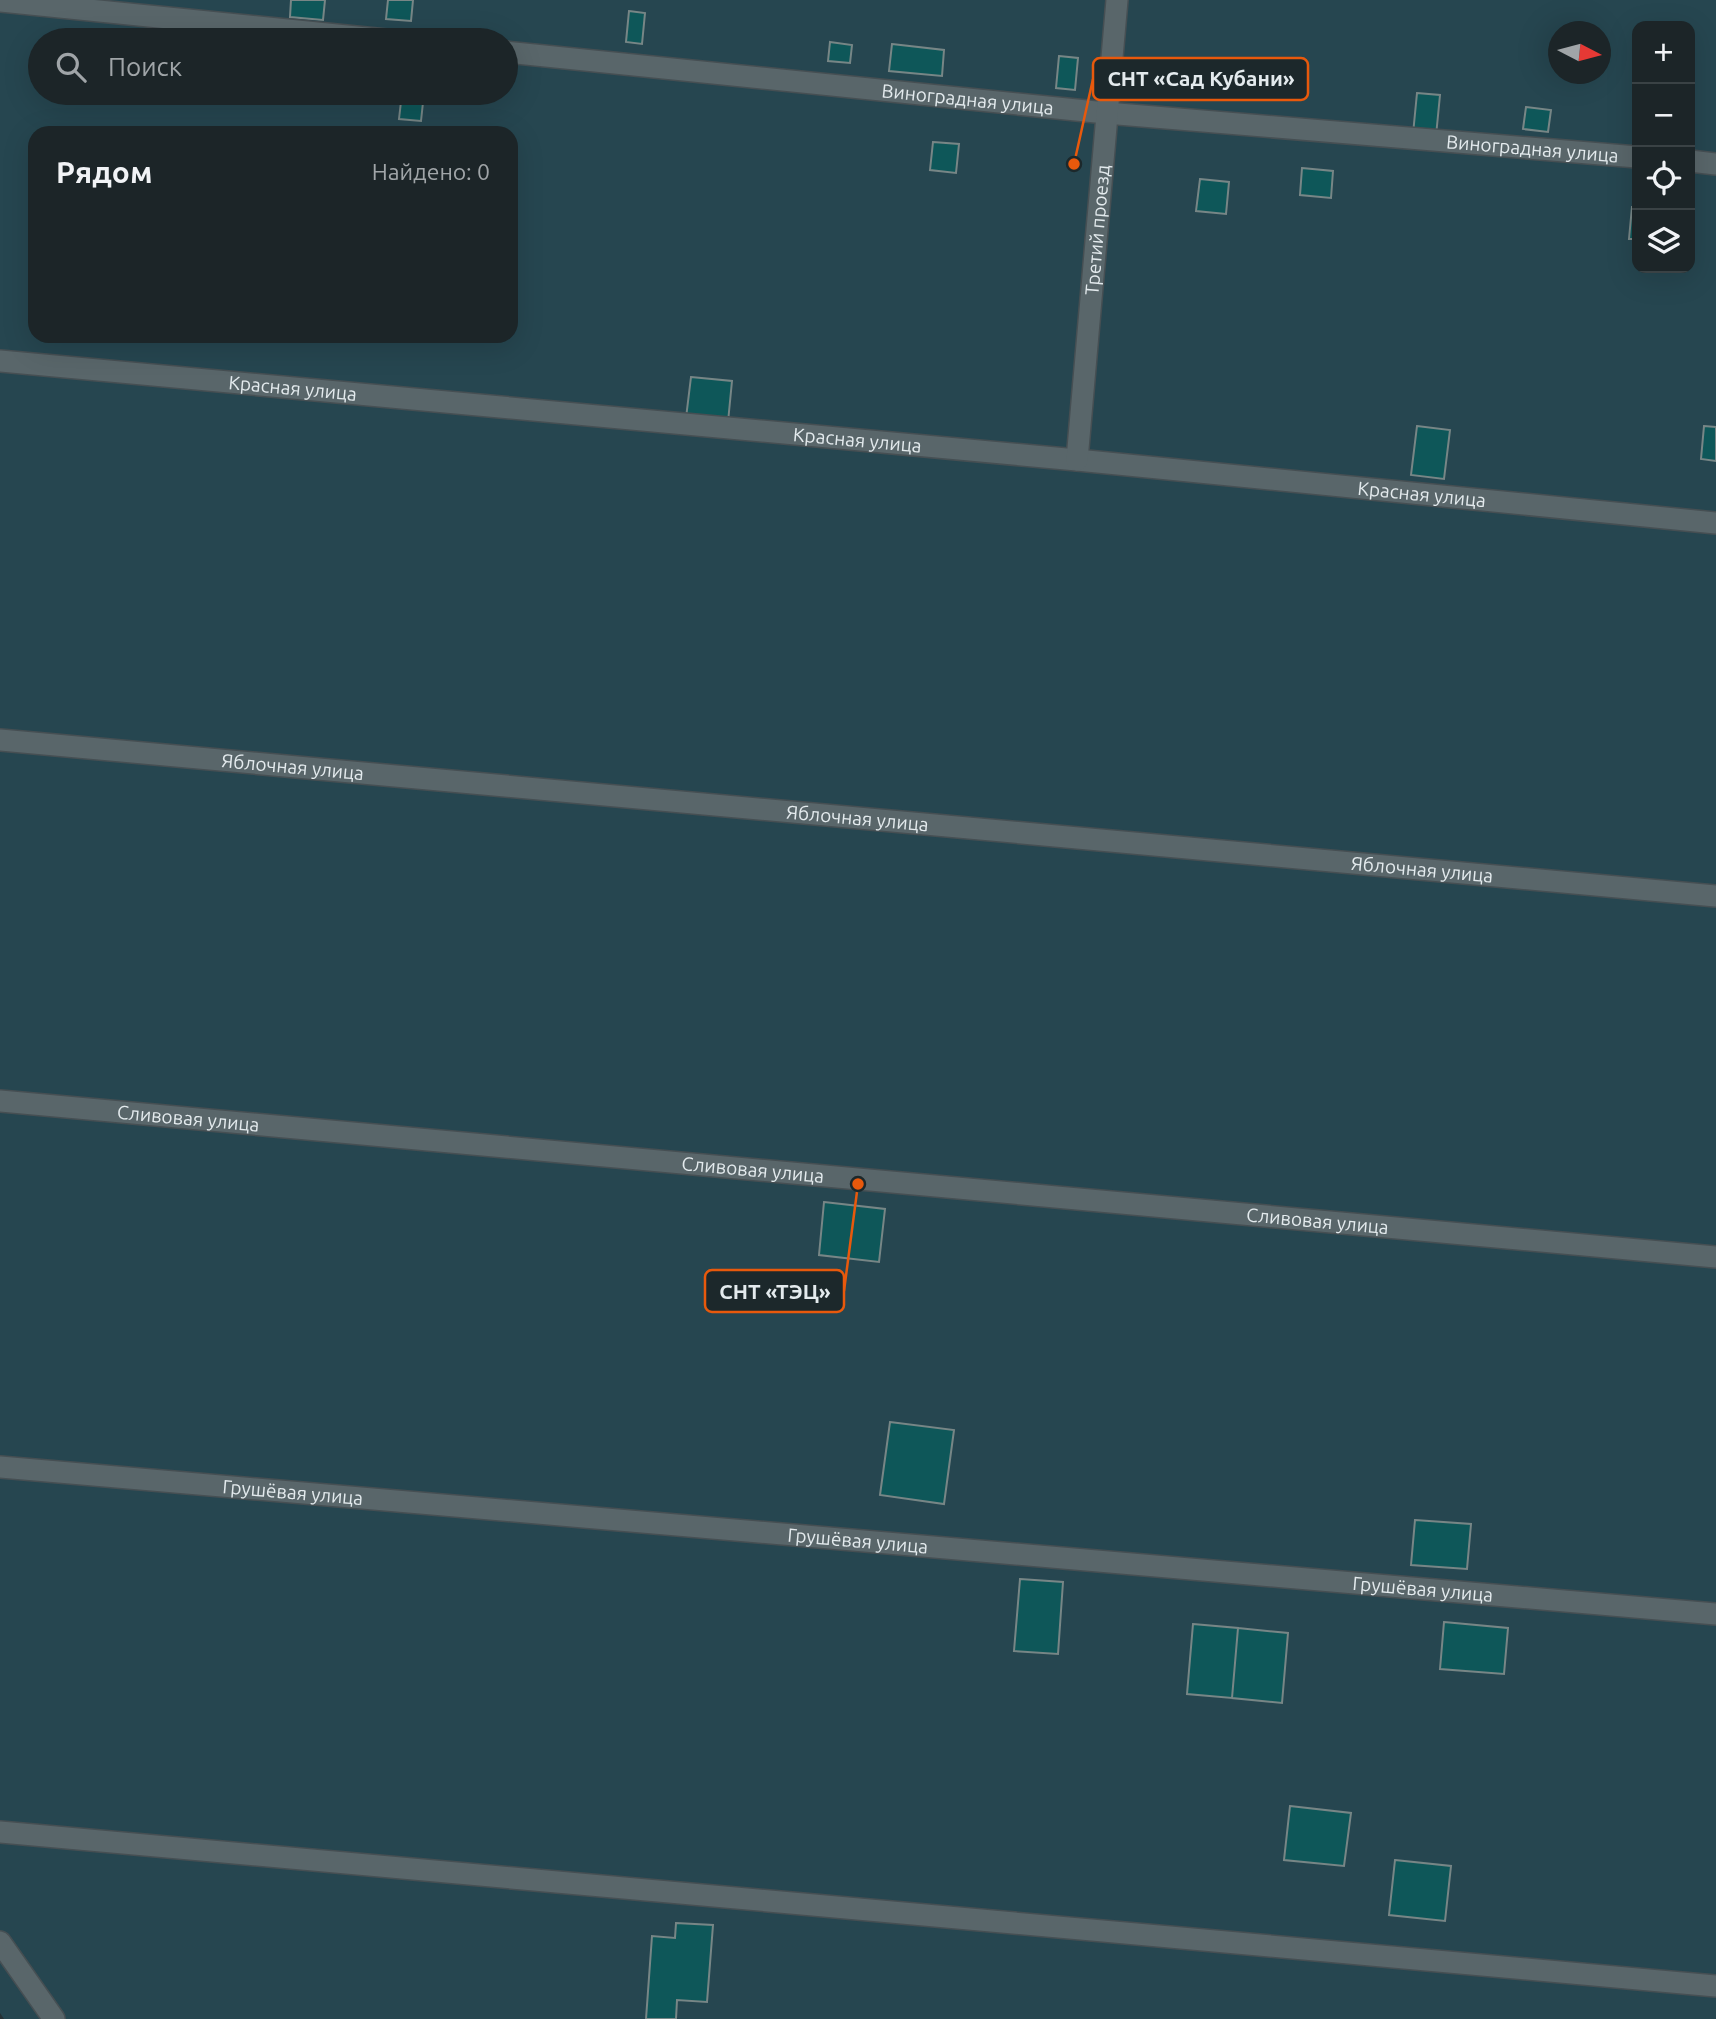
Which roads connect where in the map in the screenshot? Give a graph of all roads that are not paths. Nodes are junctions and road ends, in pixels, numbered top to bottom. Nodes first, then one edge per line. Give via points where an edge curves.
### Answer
1 (1117, 0) edge
2 (0, 1) edge
3 (267, 28) edge
4 (518, 53) edge
5 (1106, 113) junction
6 (1632, 157) edge
7 (1695, 162) edge
8 (1716, 164) edge
9 (0, 361) edge
10 (1077, 460) junction
11 (1716, 523) edge
12 (0, 740) edge
13 (1716, 897) edge
14 (0, 1101) edge
15 (1716, 1257) edge
16 (0, 1466) edge
17 (1716, 1614) edge
18 (0, 1832) edge
19 (0, 1942) edge
20 (1716, 1986) edge
21 (54, 2019) edge

1 - 5 street, Третий проезд
2 - 3 street
4 - 5 street, Виноградная улица
5 - 6 street, Виноградная улица
5 - 10 street, Третий проезд
7 - 8 street
9 - 10 street, Красная улица
10 - 11 street, Красная улица
12 - 13 street, Яблочная улица
14 - 15 street, Сливовая улица
16 - 17 street, Грушёвая улица
18 - 20 street
19 - 21 street

